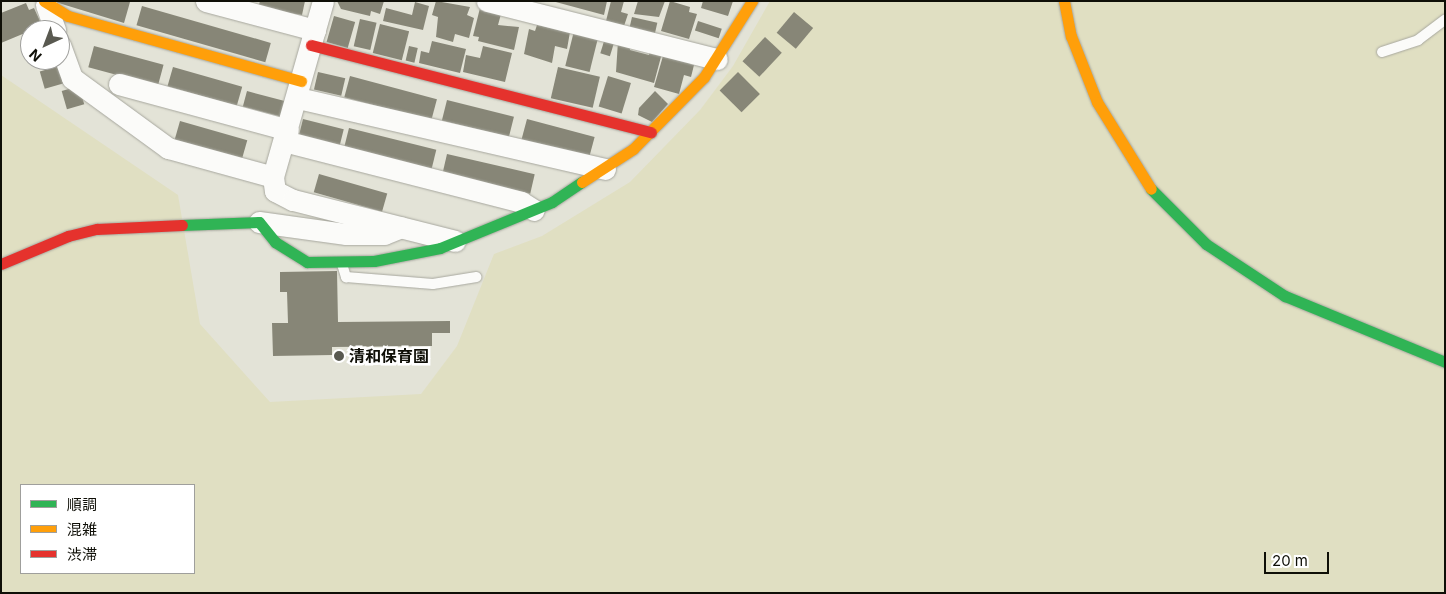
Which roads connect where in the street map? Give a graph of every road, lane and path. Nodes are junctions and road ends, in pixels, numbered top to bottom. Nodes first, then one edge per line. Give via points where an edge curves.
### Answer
1 (206, 1) edge
2 (323, 1) edge
3 (487, 1) edge
4 (752, 1) edge
5 (1064, 1) edge
6 (45, 3) edge
7 (51, 20) edge
8 (1445, 20) edge
9 (313, 37) junction
10 (1382, 52) dead end
11 (717, 59) junction
12 (69, 70) edge
13 (119, 84) dead end
14 (300, 89) junction
15 (651, 132) junction
16 (286, 135) junction
17 (605, 170) junction
18 (273, 177) junction
19 (534, 210) junction
20 (259, 222) junction
21 (404, 226) junction
22 (455, 241) junction
23 (342, 263) junction
24 (1, 264) edge
25 (476, 277) dead end
26 (1442, 359) edge

1 - 9 street
2 - 9 street
3 - 11 street
4 - 11 street
5 - 26 street via 1071,36 1097,102 1143,180 1172,213 1214,250 1285,296
6 - 7 street
6 - 14 street via 68,16
8 - 10 lane via 1418,40
9 - 14 street
9 - 15 street
11 - 15 street via 688,96
12 - 18 street via 72,78 168,148
13 - 16 street
14 - 16 street
14 - 17 street
15 - 17 street
16 - 18 street
16 - 19 street via 521,202
17 - 19 street
18 - 21 street via 275,191 293,200
19 - 22 street
20 - 21 street via 346,234 384,234
20 - 23 street via 275,242 307,262
20 - 24 street via 97,229 68,236
21 - 22 street
22 - 23 street via 426,252
23 - 25 lane via 346,277 433,284

